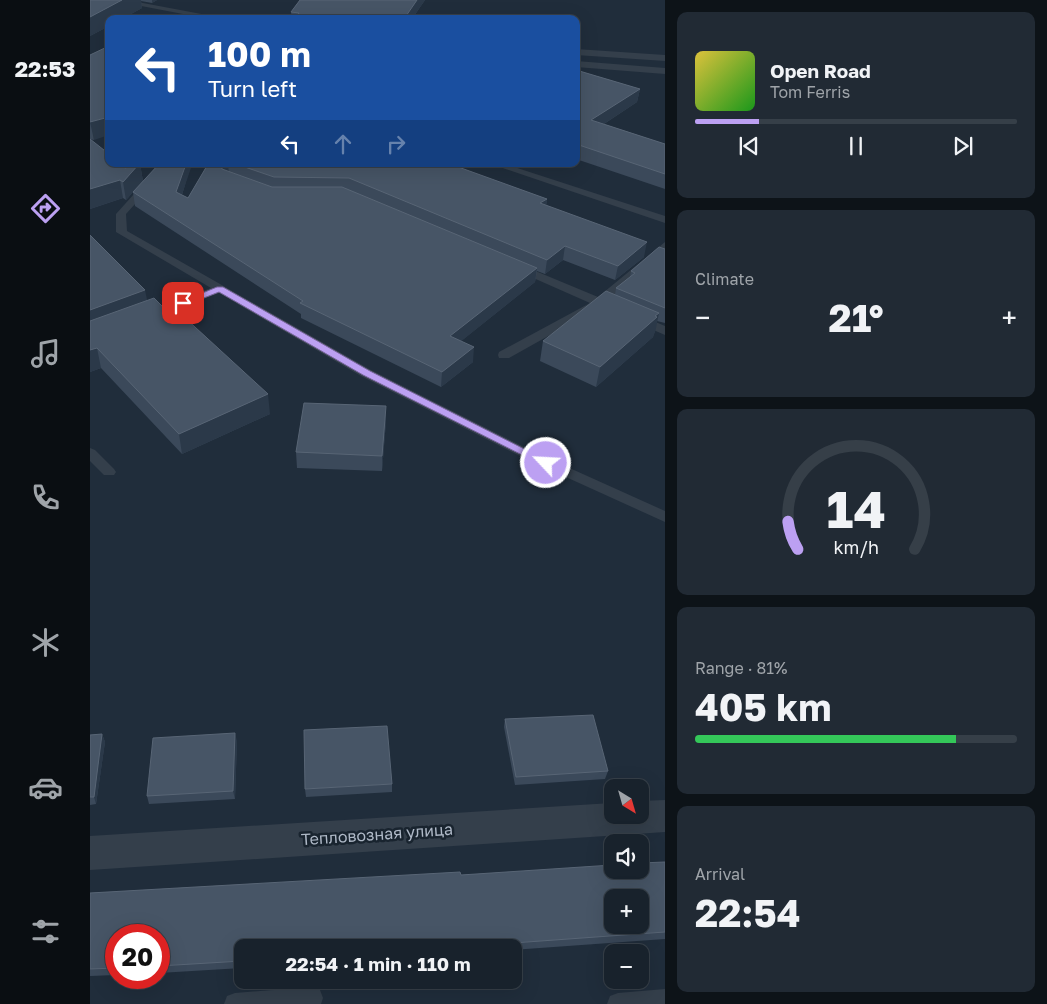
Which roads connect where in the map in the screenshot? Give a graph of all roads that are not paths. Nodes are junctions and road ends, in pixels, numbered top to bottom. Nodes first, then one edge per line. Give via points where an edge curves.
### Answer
1 (114, 0) edge
2 (201, 15) edge
3 (580, 52) edge
4 (664, 58) edge
5 (580, 64) edge
6 (664, 71) edge
7 (163, 167) edge
8 (505, 167) edge
9 (664, 220) edge
10 (664, 245) edge
11 (509, 264) edge
12 (220, 289) junction
13 (600, 302) junction
14 (136, 320) edge
15 (664, 331) edge
16 (504, 355) dead end
17 (90, 453) edge
18 (109, 472) dead end
19 (664, 517) edge
20 (664, 816) edge
21 (90, 852) edge
22 (312, 998) dead end
23 (664, 1000) edge
24 (236, 1004) edge
25 (618, 1004) edge

1 - 2 lane
3 - 4 lane
5 - 6 lane
7 - 12 lane via 121,214 122,232
8 - 9 lane
10 - 13 lane
11 - 13 lane
12 - 14 lane
12 - 19 lane via 366,373 529,455
13 - 15 lane
13 - 16 lane
17 - 18 lane
20 - 21 street, Тепловозная улица
22 - 24 lane
23 - 25 lane

